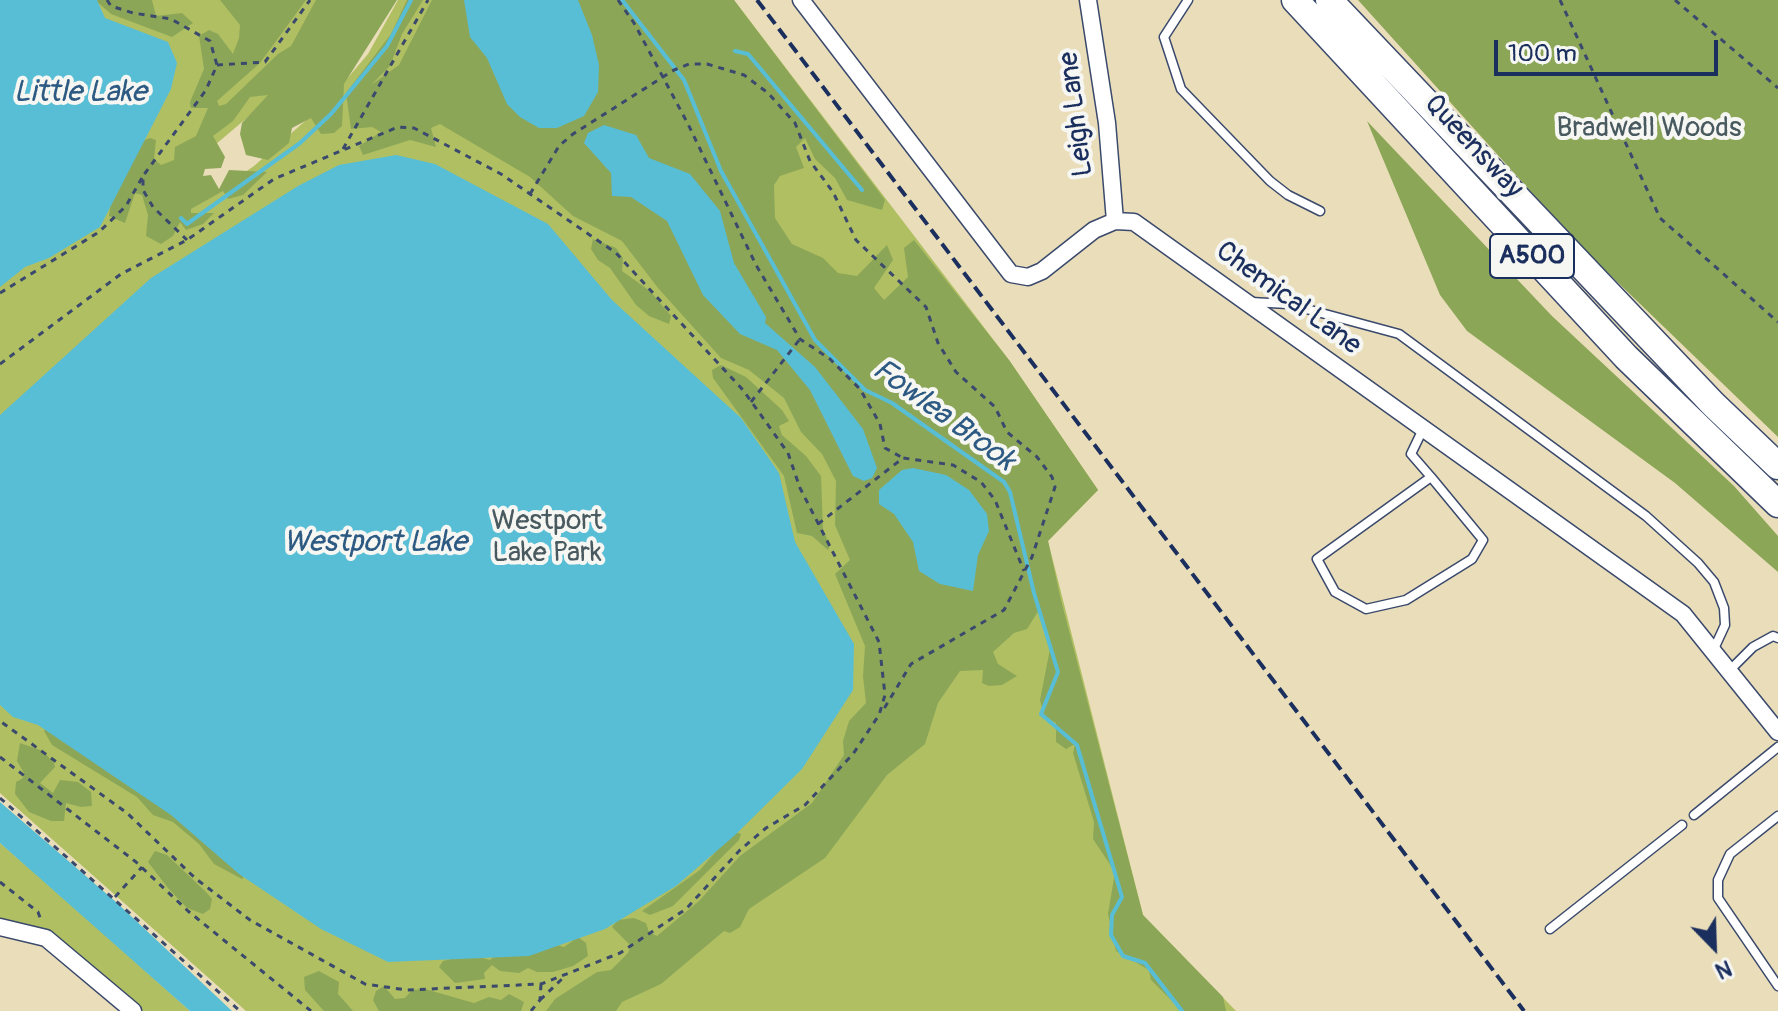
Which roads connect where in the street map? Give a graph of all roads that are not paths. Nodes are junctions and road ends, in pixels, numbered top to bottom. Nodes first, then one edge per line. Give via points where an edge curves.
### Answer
1 (801, 0) edge
2 (1088, 0) edge
3 (1188, 0) edge
4 (1295, 0) edge
5 (1329, 0) edge
6 (1320, 211) dead end
7 (1115, 221) junction
8 (1246, 301) junction
9 (1424, 428) junction
10 (1725, 454) junction
11 (1778, 466) edge
12 (1431, 477) junction
13 (1778, 504) edge
14 (1778, 514) edge
15 (1778, 638) edge
16 (1713, 651) junction
17 (1729, 671) junction
18 (1778, 732) edge
19 (1778, 747) edge
20 (1694, 815) dead end
21 (1778, 816) edge
22 (1682, 825) dead end
23 (0, 927) edge
24 (1550, 929) dead end
25 (1778, 986) edge
26 (133, 1011) edge

1 - 7 street via 1011,274 1028,277 1042,271 1094,230
2 - 7 street, Leigh Lane
3 - 6 lane via 1164,37 1181,89 1270,181
4 - 10 highway, Queensway / A500 via 1626,357
5 - 11 highway, Queensway / A500
7 - 8 street, Chemical Lane via 1134,222
8 - 9 street, Chemical Lane
8 - 16 lane via 1288,304 1399,334 1646,516 1714,582 1725,625
9 - 12 lane via 1411,454
9 - 16 street, Chemical Lane via 1683,614
10 - 13 highway, Queensway / A500
10 - 14 highway
12 - 12 lane via 1317,559 1335,592 1366,609 1406,600 1472,559 1483,540
15 - 17 lane via 1753,647
16 - 17 street, Chemical Lane
17 - 18 street, Chemical Lane
19 - 20 lane
21 - 25 lane via 1730,854 1718,880 1718,898
22 - 24 lane
23 - 26 street via 46,938

